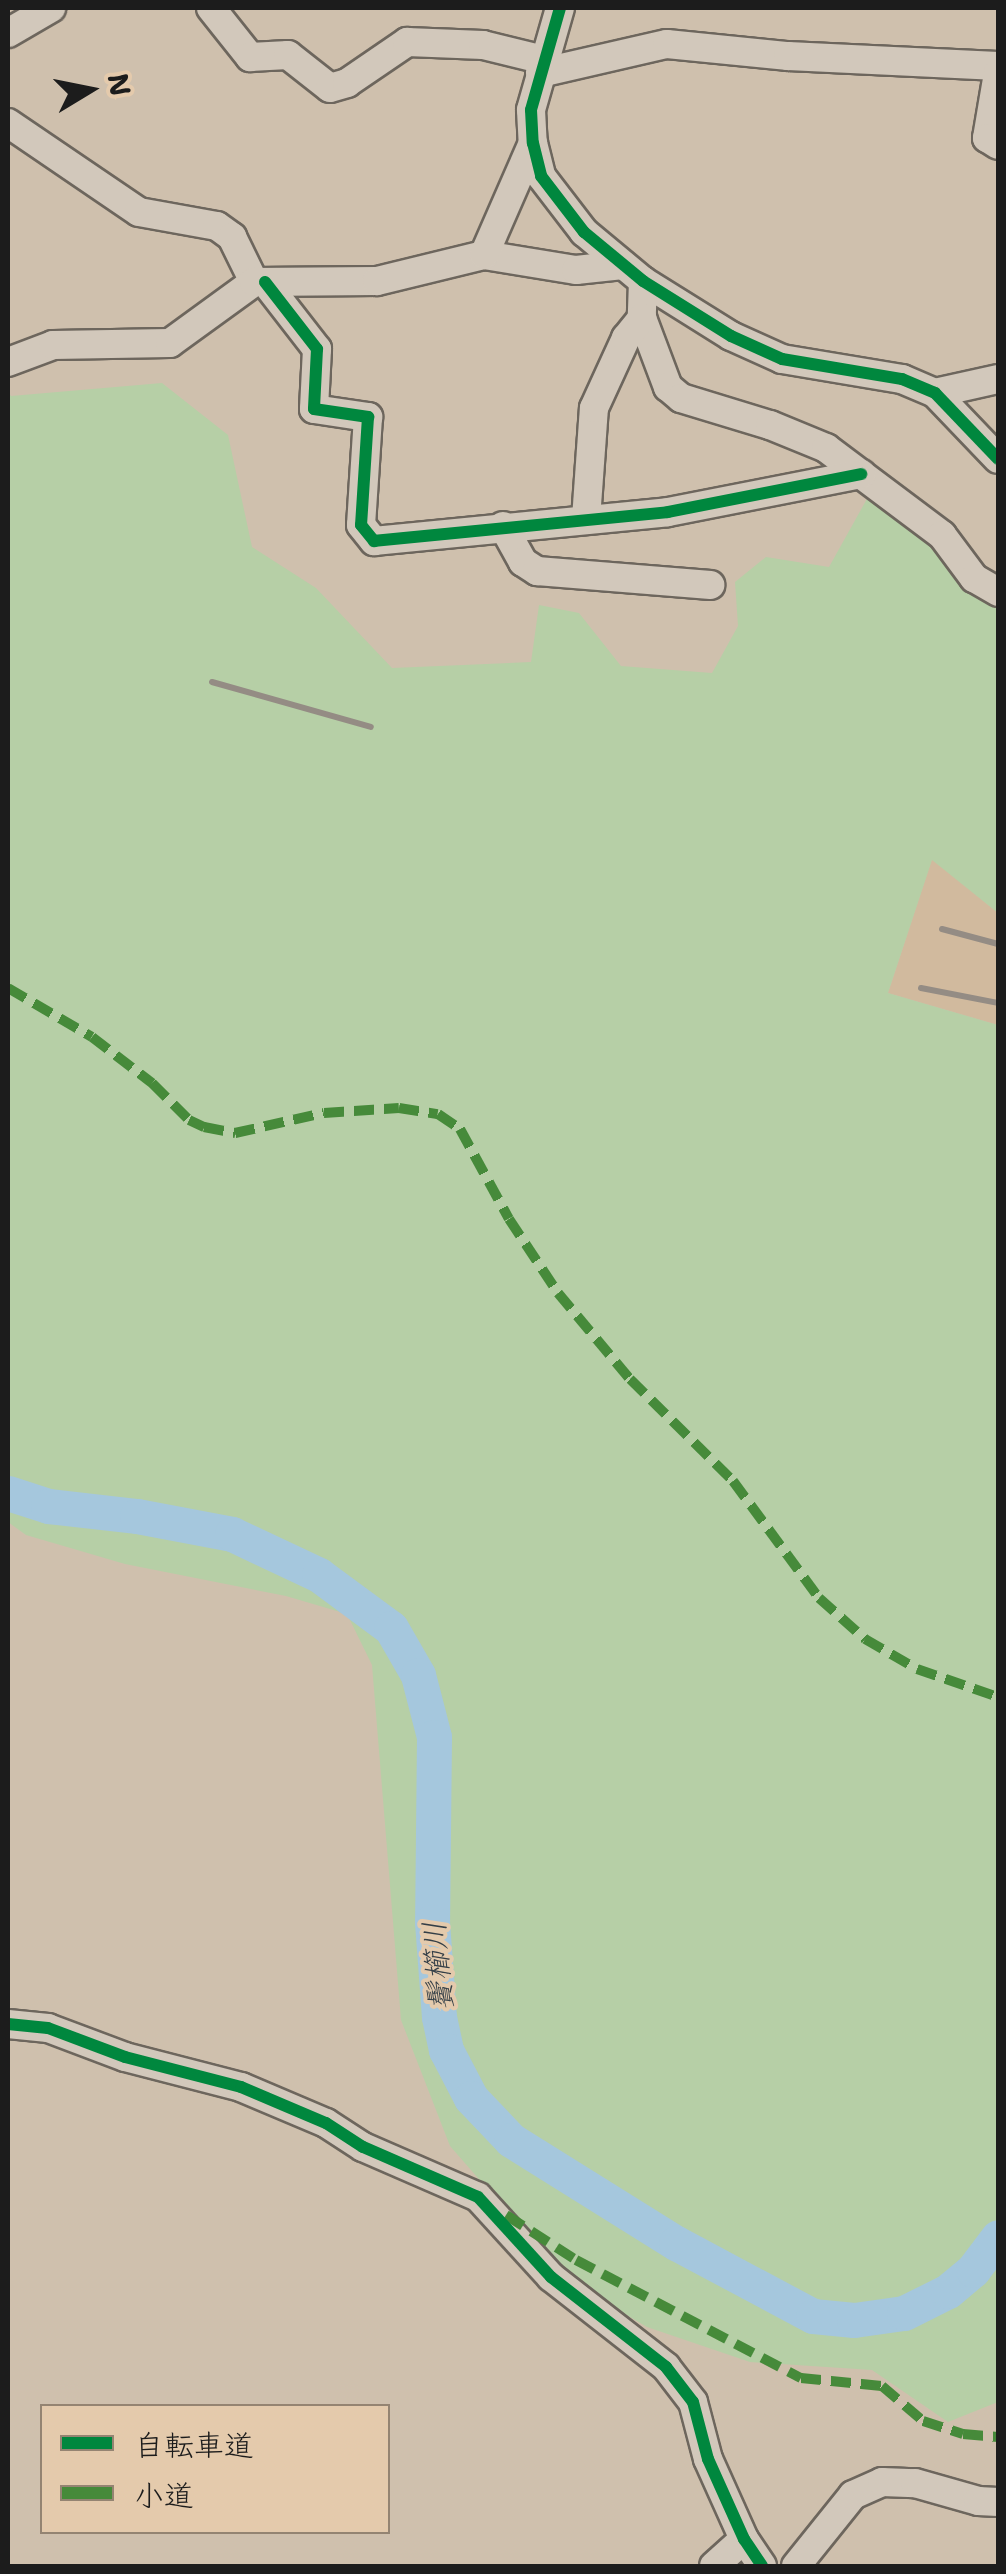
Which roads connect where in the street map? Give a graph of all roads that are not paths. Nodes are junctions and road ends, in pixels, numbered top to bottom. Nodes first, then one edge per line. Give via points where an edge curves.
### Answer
1 (51, 8) edge
2 (211, 8) edge
3 (560, 8) edge
4 (8, 33) edge
5 (542, 67) junction
6 (998, 70) edge
7 (8, 123) edge
8 (532, 143) junction
9 (998, 146) edge
10 (484, 255) junction
11 (633, 273) junction
12 (259, 282) junction
13 (642, 318) junction
14 (8, 362) edge
15 (998, 379) edge
16 (935, 393) junction
17 (998, 460) edge
18 (861, 474) junction
19 (586, 519) junction
20 (502, 526) junction
21 (710, 585) dead end
22 (998, 592) edge
23 (8, 2024) edge
24 (998, 2502) edge
25 (744, 2540) junction
26 (714, 2566) edge
27 (762, 2566) edge
28 (796, 2566) edge

1 - 4 street
2 - 5 street via 250,56 288,55 330,88 347,84 406,42 483,45
3 - 5 street
5 - 6 street via 667,44
5 - 8 street via 531,110
6 - 9 street via 988,138
7 - 12 street via 139,212 217,226 232,237
8 - 10 street
8 - 11 street via 541,176 560,205
10 - 11 street
10 - 12 street via 377,281
11 - 13 street
11 - 16 street via 731,336 782,359 902,378
12 - 14 street via 170,344 53,345
12 - 20 street via 317,349 314,409 368,418 361,525 374,541
13 - 18 street via 668,387 681,398 812,442
13 - 19 street via 594,408
15 - 16 street
16 - 17 street
18 - 19 street via 668,512
18 - 22 street via 942,535 974,578
19 - 20 street
20 - 21 street via 523,562 537,571
23 - 25 street via 48,2028 125,2057 240,2087 478,2197 551,2277 666,2367 692,2402 708,2459
24 - 28 street via 915,2482 882,2482 853,2495
25 - 26 street
25 - 27 street

